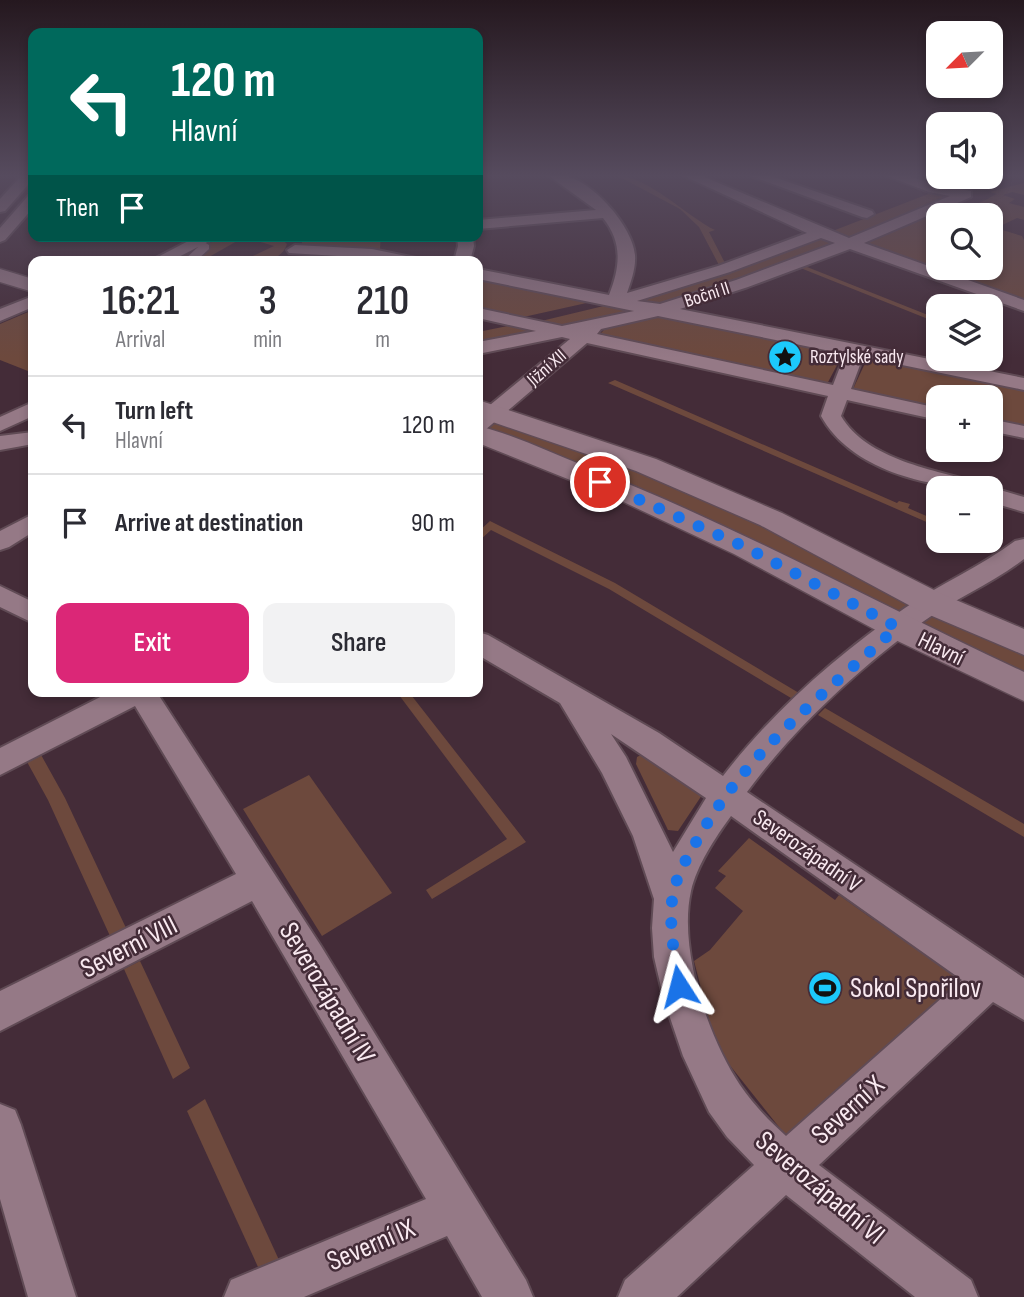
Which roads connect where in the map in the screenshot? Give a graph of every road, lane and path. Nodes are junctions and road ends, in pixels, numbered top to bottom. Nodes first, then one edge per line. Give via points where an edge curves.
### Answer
1 (620, 237) edge
2 (811, 237) edge
3 (831, 237) edge
4 (859, 237) edge
5 (199, 242) edge
6 (204, 242) edge
7 (311, 242) edge
8 (847, 242) junction
9 (384, 253) edge
10 (169, 256) edge
11 (195, 256) edge
12 (0, 275) edge
13 (483, 275) edge
14 (28, 284) edge
15 (615, 302) junction
16 (28, 303) edge
17 (1024, 306) edge
18 (656, 310) junction
19 (483, 314) edge
20 (0, 316) edge
21 (516, 322) junction
22 (599, 322) junction
23 (483, 330) edge
24 (556, 330) junction
25 (583, 336) junction
26 (483, 347) edge
27 (856, 350) junction
28 (1024, 384) edge
29 (839, 392) junction
30 (28, 411) edge
31 (926, 411) edge
32 (483, 419) edge
33 (28, 420) edge
34 (483, 420) edge
35 (483, 421) edge
36 (2, 427) edge
37 (1003, 428) edge
38 (1024, 432) edge
39 (28, 435) edge
40 (936, 476) edge
41 (1003, 498) edge
42 (1024, 505) edge
43 (28, 524) edge
44 (0, 542) edge
45 (1024, 547) edge
46 (0, 594) edge
47 (930, 602) junction
48 (28, 611) edge
49 (897, 627) junction
50 (1024, 643) edge
51 (483, 645) edge
52 (1024, 688) edge
53 (569, 695) junction
54 (127, 697) edge
55 (143, 697) edge
56 (0, 762) edge
57 (726, 794) junction
58 (258, 880) junction
59 (672, 899) junction
60 (1008, 990) edge
61 (0, 1012) edge
62 (0, 1125) edge
63 (786, 1166) junction
64 (456, 1209) junction
65 (52, 1297) edge
66 (248, 1297) edge
67 (509, 1297) edge
68 (642, 1297) edge
69 (954, 1297) edge

1 - 15 street via 626,248 625,272
2 - 15 street, Boční II
3 - 8 street
4 - 8 street, Boční II
5 - 10 street
6 - 11 street
7 - 9 street
8 - 17 street
8 - 18 street, Boční II via 751,281
12 - 14 street
13 - 15 street
15 - 18 street
15 - 21 street, Boční II
16 - 20 street
18 - 22 street, Boční II
18 - 27 street
19 - 21 street
21 - 23 street, Boční II
21 - 24 street
22 - 24 street, Boční II
22 - 25 street, Jižní XII
24 - 25 street
24 - 26 street, Boční II
25 - 29 street
25 - 32 street, Jižní XII
27 - 28 street
27 - 29 street
29 - 31 street
29 - 40 street via 831,416 834,427 847,439 888,460
30 - 36 street
33 - 36 street
34 - 47 street, Hlavní via 646,464 771,519
35 - 49 street, Hlavní via 745,547
36 - 39 street
37 - 38 street
41 - 42 street
43 - 44 street
45 - 47 street, Severozápadní VI
46 - 48 street
47 - 49 street, Severozápadní VI
47 - 50 street, Hlavní
49 - 52 street, Hlavní
49 - 57 street, Severozápadní VI via 766,744
51 - 53 street, Severozápadní V
53 - 57 street, Severozápadní V via 649,741
53 - 59 street, Severozápadní VI via 615,766 650,836
54 - 56 street
55 - 58 street, Severozápadní IV
57 - 59 street, Severozápadní VI via 684,862
57 - 60 street, Severozápadní V
58 - 61 street, Severní VIII
58 - 64 street, Severozápadní IV
59 - 63 street, Severozápadní VI via 679,986 709,1069 741,1120
60 - 63 street, Severní X
62 - 65 street
63 - 68 street, Severní X
63 - 69 street, Severozápadní VI
64 - 66 street, Severní IX
64 - 67 street, Severozápadní IV

